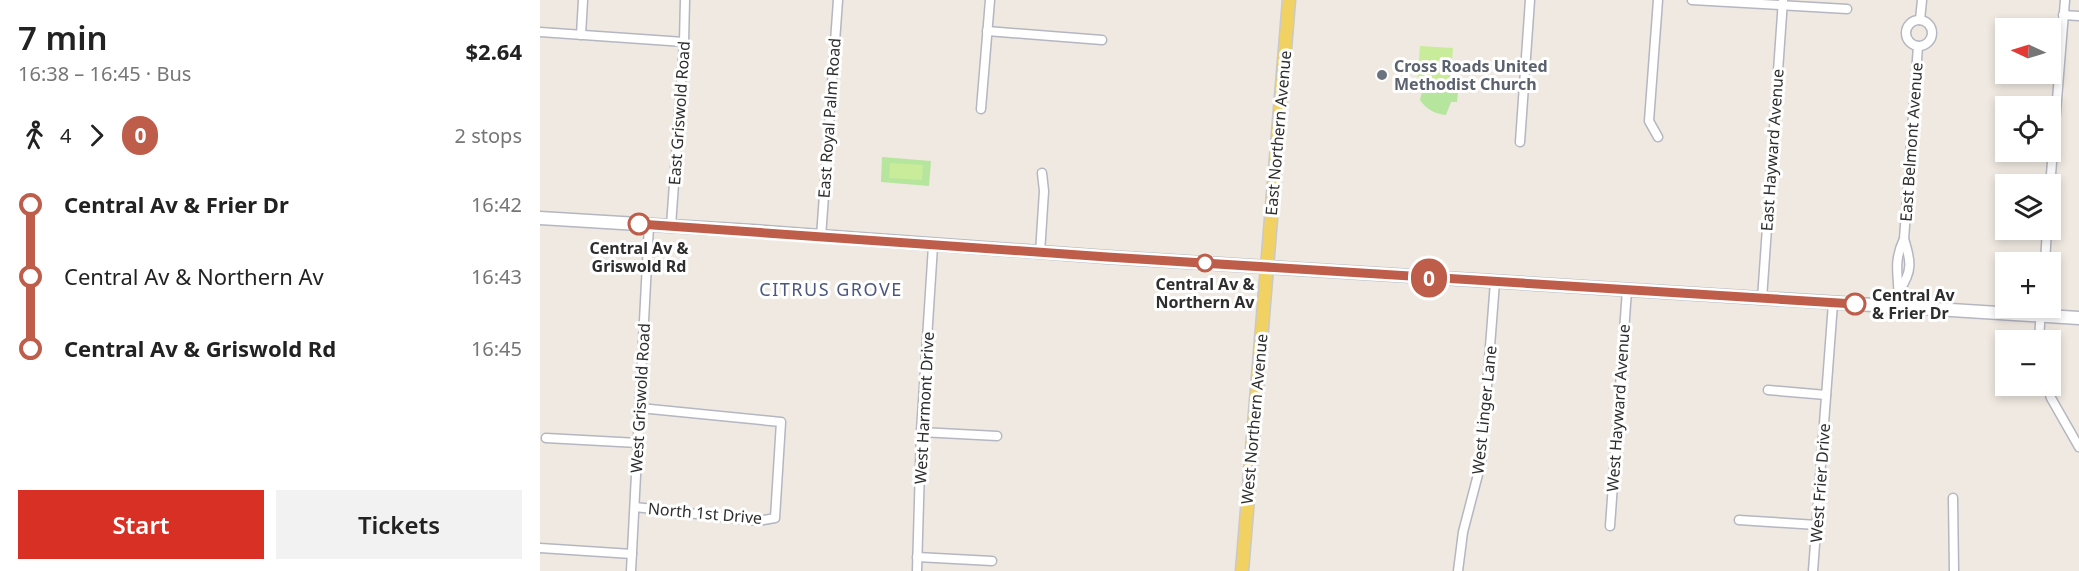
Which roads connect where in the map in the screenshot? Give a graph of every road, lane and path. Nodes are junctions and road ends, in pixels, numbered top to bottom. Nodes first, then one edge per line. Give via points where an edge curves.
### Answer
1 (583, 0) edge
2 (685, 0) edge
3 (838, 0) edge
4 (990, 0) edge
5 (1289, 0) edge
6 (1530, 0) edge
7 (1658, 0) edge
8 (1692, 0) edge
9 (1922, 0) edge
10 (2064, 0) edge
11 (1783, 3) edge
12 (1847, 9) dead end
13 (2063, 15) junction
14 (2079, 16) edge
15 (1920, 20) junction
16 (987, 31) junction
17 (540, 32) edge
18 (581, 34) junction
19 (1102, 40) dead end
20 (684, 42) junction
21 (1918, 46) junction
22 (981, 108) dead end
23 (1658, 137) dead end
24 (1520, 142) dead end
25 (1042, 173) dead end
26 (2051, 174) edge
27 (540, 218) edge
28 (649, 225) junction
29 (671, 226) junction
30 (821, 237) junction
31 (933, 246) junction
32 (1040, 253) junction
33 (1267, 267) junction
34 (1495, 282) junction
35 (1627, 290) junction
36 (1762, 299) junction
37 (1833, 303) junction
38 (1898, 307) junction
39 (1995, 310) edge
40 (2061, 315) edge
41 (2079, 318) edge
42 (1768, 390) dead end
43 (1826, 395) junction
44 (2050, 396) edge
45 (640, 408) junction
46 (921, 432) junction
47 (997, 436) dead end
48 (546, 438) dead end
49 (638, 443) junction
50 (2079, 447) edge
51 (1953, 498) dead end
52 (634, 507) junction
53 (1739, 520) dead end
54 (1816, 525) junction
55 (1610, 526) dead end
56 (540, 548) edge
57 (632, 554) junction
58 (917, 557) junction
59 (992, 561) dead end
60 (631, 571) edge
61 (916, 571) edge
62 (1242, 571) edge
63 (1458, 571) edge
64 (1813, 571) edge
65 (1954, 571) edge

1 - 18 street
2 - 20 street, East Griswold Road
3 - 30 street, East Royal Palm Road
4 - 16 street
5 - 33 main road, East Northern Avenue
6 - 24 street
7 - 23 street via 1649,121
8 - 11 street
9 - 15 street, East Belmont Avenue
10 - 13 street
11 - 12 street
11 - 36 street, East Hayward Avenue
13 - 14 street
13 - 26 street
15 - 21 street, East Belmont Avenue via 1907,30 1907,37
15 - 21 street, East Belmont Avenue via 1930,25 1932,32 1926,44
16 - 19 street
16 - 22 street
17 - 18 street
18 - 20 street
20 - 29 street, East Griswold Road
21 - 38 street, East Belmont Avenue via 1904,239 1897,254
25 - 32 street
27 - 28 main road
28 - 29 main road
28 - 45 street, West Griswold Road
29 - 30 main road
30 - 31 main road
31 - 32 main road
31 - 46 street, West Harmont Drive
32 - 33 main road
33 - 34 main road
33 - 62 main road, West Northern Avenue
34 - 35 main road
34 - 63 street, West Linger Lane via 1481,463 1463,532
35 - 36 main road
35 - 55 street, West Hayward Avenue
36 - 37 main road
37 - 38 main road
37 - 43 street, West Frier Drive
38 - 39 main road
40 - 41 main road
42 - 43 street
43 - 54 street, West Frier Drive
44 - 50 street
45 - 49 street, West Griswold Road
45 - 52 street, North 1st Drive via 781,422 776,518 758,521
46 - 47 street
46 - 58 street, West Harmont Drive
48 - 49 street
49 - 52 street, West Griswold Road
51 - 65 street
52 - 57 street, West Griswold Road
53 - 54 street
54 - 64 street, West Frier Drive
56 - 57 street
57 - 60 street, West Griswold Road
58 - 59 street
58 - 61 street, West Harmont Drive

